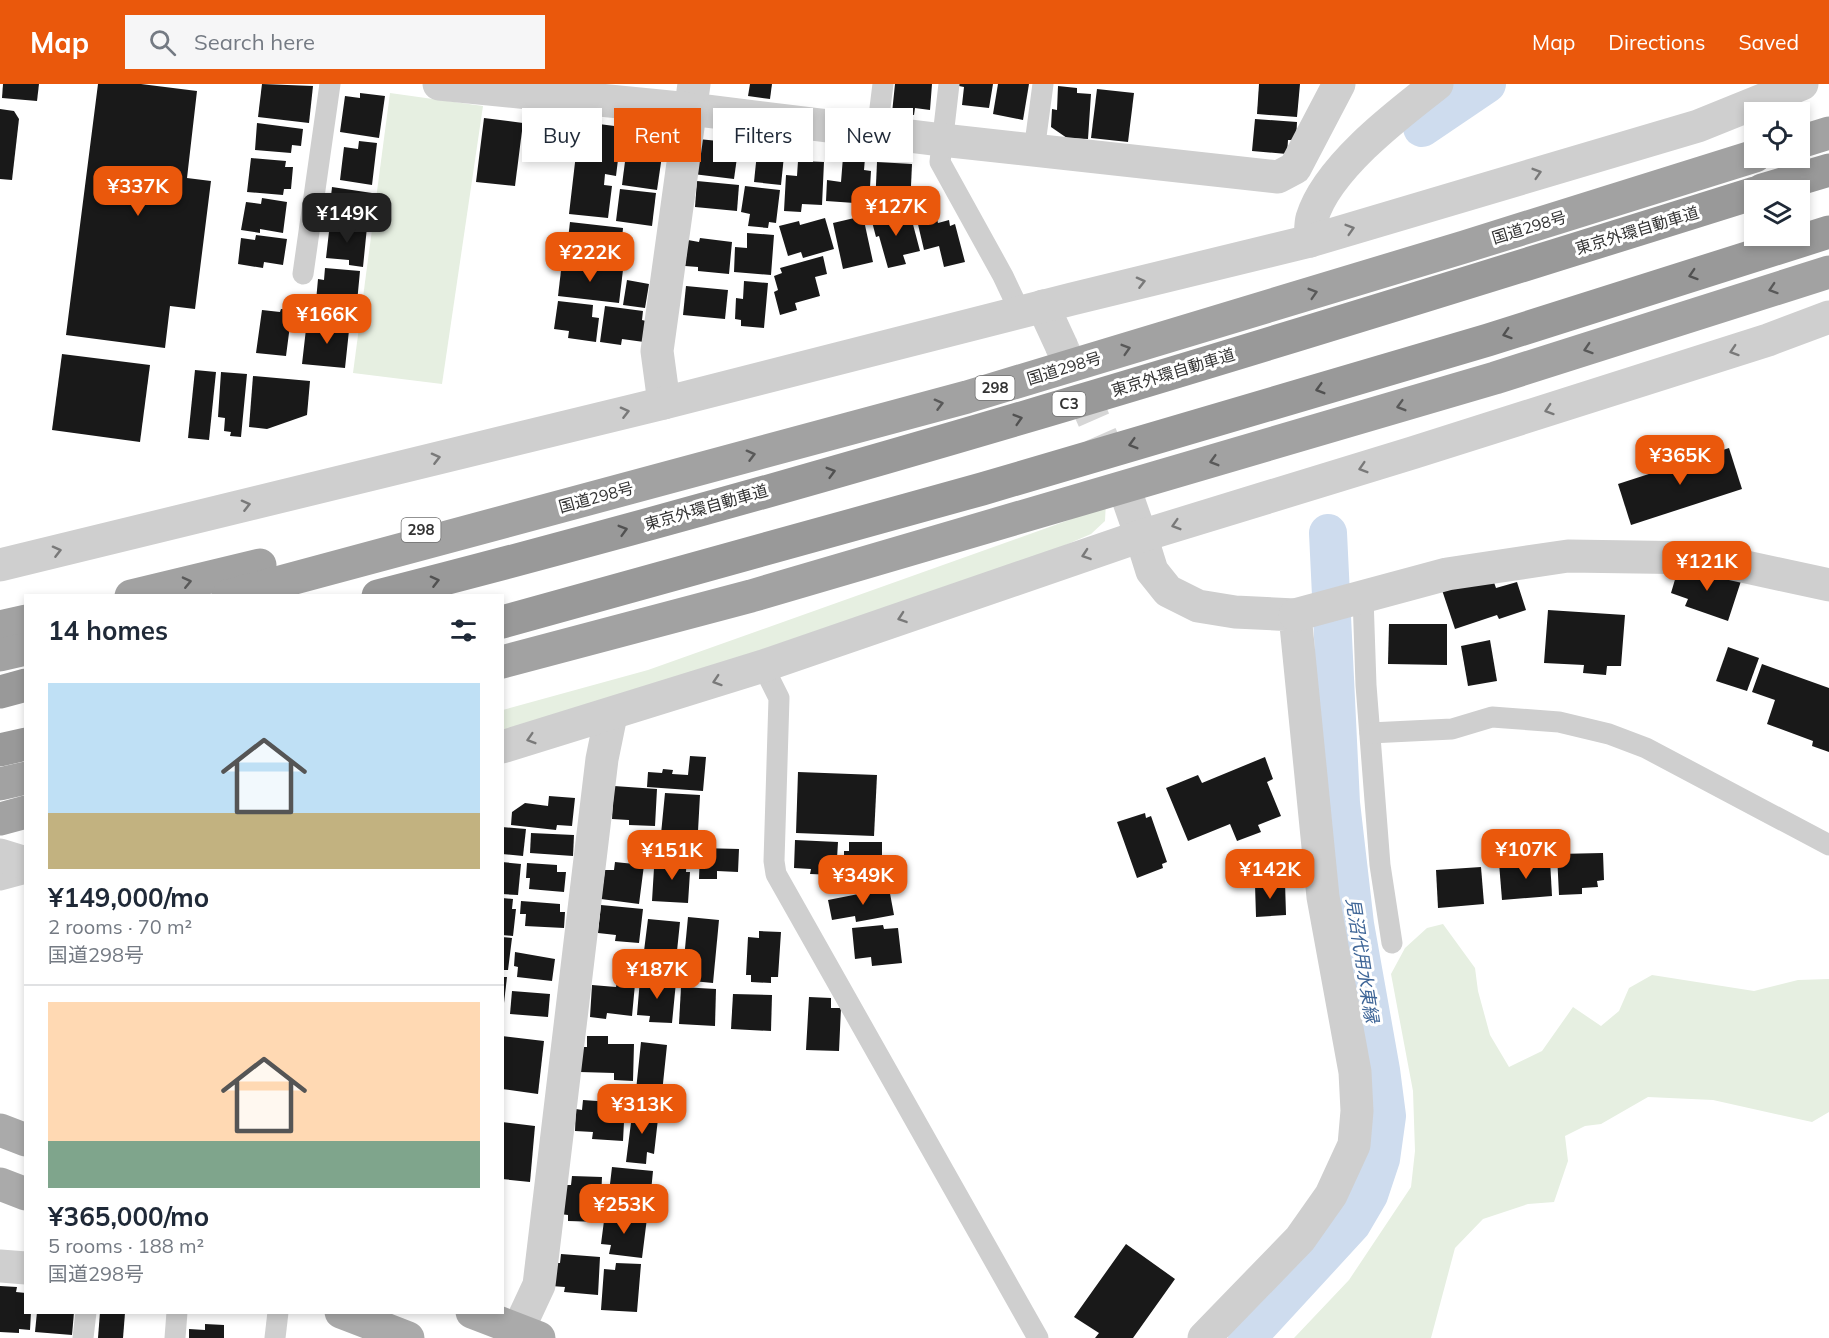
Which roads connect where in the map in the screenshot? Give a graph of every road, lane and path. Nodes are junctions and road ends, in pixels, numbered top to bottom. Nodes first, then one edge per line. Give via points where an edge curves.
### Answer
1 (330, 84) edge
2 (441, 84) edge
3 (883, 84) edge
4 (949, 84) edge
5 (1043, 84) edge
6 (1339, 84) edge
7 (1437, 84) edge
8 (1802, 84) edge
9 (1829, 86) edge
10 (502, 88) edge
11 (692, 96) edge
12 (880, 108) edge
13 (825, 122) edge
14 (1698, 126) junction
15 (1829, 133) edge
16 (913, 137) edge
17 (1810, 139) edge
18 (942, 141) junction
19 (1034, 151) junction
20 (1744, 159) edge
21 (1829, 170) edge
22 (1796, 180) edge
23 (1744, 196) edge
24 (1829, 232) edge
25 (1310, 241) junction
26 (1829, 272) edge
27 (303, 274) dead end
28 (1032, 309) junction
29 (1829, 317) edge
30 (1061, 345) tunnel mouth
31 (664, 403) junction
32 (712, 465) junction
33 (1126, 493) tunnel mouth
34 (1141, 536) junction
35 (0, 565) edge
36 (1829, 585) edge
37 (139, 594) edge
38 (236, 594) edge
39 (386, 594) edge
40 (751, 596) junction
41 (1363, 597) junction
42 (1295, 615) junction
43 (24, 621) edge
44 (504, 621) edge
45 (0, 627) edge
46 (24, 649) edge
47 (0, 655) edge
48 (504, 661) edge
49 (764, 666) junction
50 (504, 683) edge
51 (24, 686) edge
52 (0, 692) edge
53 (611, 715) junction
54 (1370, 733) junction
55 (24, 744) edge
56 (504, 746) edge
57 (0, 750) edge
58 (24, 778) edge
59 (0, 784) edge
60 (24, 813) edge
61 (0, 819) edge
62 (1829, 844) edge
63 (0, 855) edge
64 (24, 862) edge
65 (24, 874) edge
66 (0, 880) edge
67 (1392, 943) dead end
68 (0, 1130) edge
69 (24, 1139) edge
70 (0, 1184) edge
71 (24, 1193) edge
72 (0, 1266) edge
73 (24, 1268) edge
74 (86, 1314) edge
75 (177, 1314) edge
76 (278, 1314) edge
77 (346, 1314) edge
78 (477, 1314) edge
79 (529, 1334) edge
80 (83, 1338) edge
81 (175, 1338) edge
82 (275, 1338) edge
83 (408, 1338) edge
84 (1038, 1338) edge
85 (1204, 1338) edge

1 - 27 lane
2 - 10 street
3 - 12 lane
4 - 18 lane
5 - 19 lane
6 - 19 street via 1295,168 1278,177
7 - 25 street via 1343,167 1321,196 1311,220
8 - 14 street
9 - 14 street
10 - 11 street
11 - 13 street
11 - 31 street via 657,351
25 -> 14 street
15 - 17 highway
16 - 18 street
18 - 19 street
18 - 28 lane via 940,162 1003,276
32 -> 20 highway, 国道298号 / 298 via 967,397
21 - 22 highway
39 -> 23 highway, 東京外環自動車道 / C3, bridge via 973,433
24 -> 44 highway, bridge via 1476,343 982,489
28 -> 25 street
26 -> 40 highway via 1495,378
28 - 30 street
28 - 31 street
29 -> 34 street via 1756,344
35 -> 31 street
37 -> 32 highway, 298
32 - 38 highway, 国道298号 / 298
33 - 34 street
34 - 42 street via 1152,571 1168,591 1198,606
34 -> 49 street
36 - 41 street via 1705,558 1568,556 1447,574
40 - 48 highway
40 - 50 highway
41 - 42 street
41 - 54 lane
42 - 85 street via 1323,897 1355,1072 1354,1145 1331,1195 1300,1239
43 - 45 highway
46 - 47 highway
49 -> 53 street
49 - 84 lane via 779,698 776,874
51 - 52 highway
53 -> 56 street
53 - 79 street via 602,759 539,1285
54 - 62 lane via 1452,729 1492,717 1559,722 1609,734 1646,748
54 - 67 lane via 1380,864
55 - 57 highway
58 - 59 highway
60 - 61 highway
63 - 64 street
65 - 66 lane
68 - 69 main road
70 - 71 main road
72 - 73 street
74 - 80 lane
75 - 81 lane
76 - 82 lane
77 - 83 main road
78 - 79 main road

